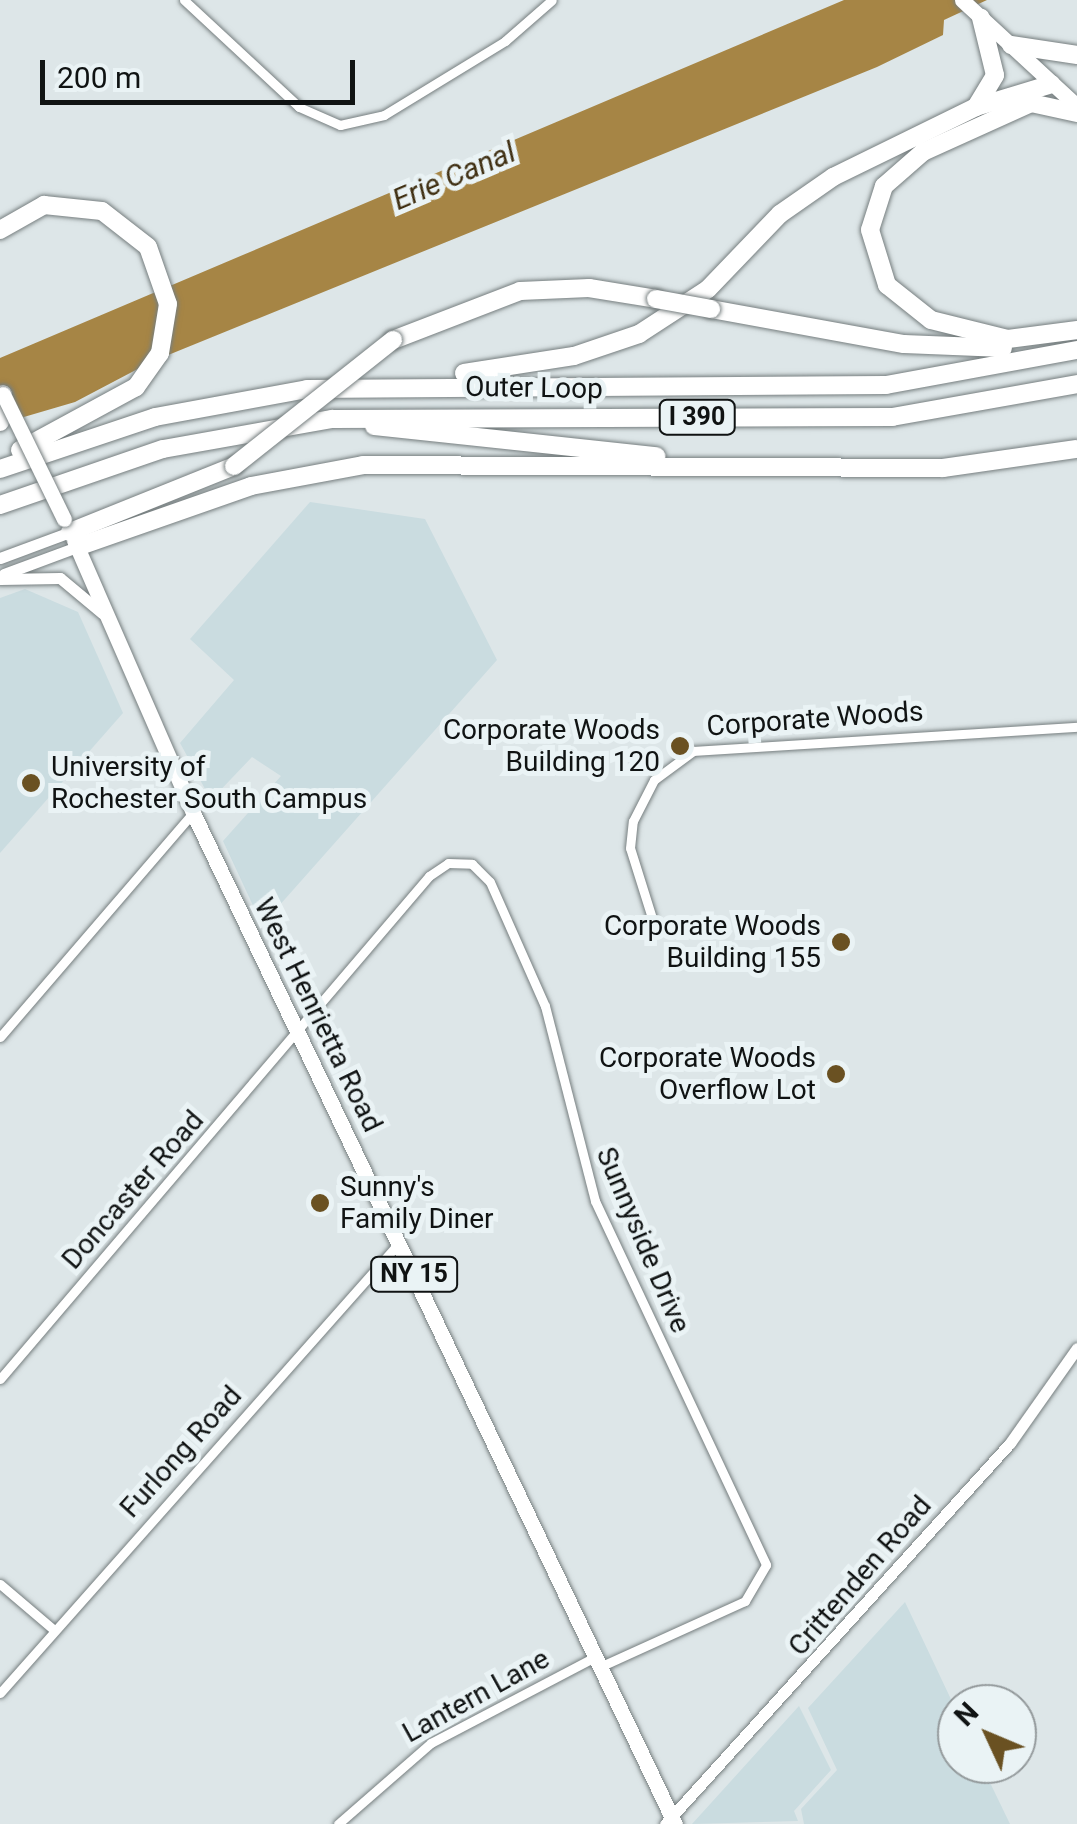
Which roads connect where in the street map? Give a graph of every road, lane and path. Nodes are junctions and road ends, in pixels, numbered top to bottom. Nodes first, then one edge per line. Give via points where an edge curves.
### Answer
1 (184, 0) edge
2 (552, 0) edge
3 (962, 0) edge
4 (981, 18) junction
5 (1010, 44) junction
6 (1077, 55) edge
7 (1052, 84) junction
8 (976, 107) junction
9 (1077, 109) edge
10 (0, 230) edge
11 (1077, 332) edge
12 (1077, 350) edge
13 (364, 384) junction
14 (1077, 384) edge
15 (2, 390) edge
16 (314, 421) junction
17 (0, 422) edge
18 (1077, 449) edge
19 (0, 460) edge
20 (772, 466) junction
21 (0, 470) edge
22 (0, 504) edge
23 (70, 533) junction
24 (0, 558) edge
25 (0, 577) edge
26 (109, 622) junction
27 (1077, 727) edge
28 (193, 813) junction
29 (652, 918) dead end
30 (299, 1031) junction
31 (0, 1037) edge
32 (399, 1242) junction
33 (1077, 1348) edge
34 (0, 1378) edge
35 (0, 1584) edge
36 (54, 1630) junction
37 (599, 1661) junction
38 (0, 1693) edge
39 (670, 1822) edge
40 (338, 1824) edge

1 - 2 street via 300,106 340,125 384,116 505,41
3 - 4 main road
4 - 5 main road
4 - 8 highway via 995,75
5 - 6 highway
5 - 7 main road
7 - 8 highway
7 - 9 main road
8 - 13 highway via 810,191 708,289 626,340 533,364
9 - 11 highway via 1031,104 923,152 884,186 870,230 887,286 943,326 1008,339
10 - 19 highway via 34,208 73,204 112,216 143,241 164,282 166,332 150,371 117,402
11 - 23 highway, bridge via 962,350 590,288 520,292 444,313 393,340 234,466
12 - 13 highway, Outer Loop / I 390 via 886,385
13 - 21 highway, Outer Loop / I 390 via 174,412
14 - 16 highway, Outer Loop / I 390 via 873,418
15 - 17 highway, bridge
15 - 23 main road, West Henrietta Road / NY 15, bridge
16 - 20 highway
16 - 22 highway, Outer Loop / I 390 via 163,449
18 - 20 highway via 943,468
20 - 23 highway via 344,467
23 - 24 street
23 - 25 street
23 - 26 main road, West Henrietta Road / NY 15
25 - 26 street via 60,578
26 - 28 main road, West Henrietta Road / NY 15
27 - 29 street, Corporate Woods via 693,751 654,780 633,821 630,848
28 - 30 main road, West Henrietta Road / NY 15
28 - 31 street
30 - 32 main road, West Henrietta Road / NY 15
30 - 34 street, Doncaster Road
30 - 37 street, Sunnyside Drive via 435,870 464,862 485,874 545,1006 595,1200 766,1565 744,1602
32 - 36 street, Furlong Road
32 - 37 main road, West Henrietta Road / NY 15
33 - 39 street, Crittenden Road via 1010,1443
35 - 36 street
36 - 38 street, Furlong Road
37 - 39 main road, West Henrietta Road / NY 15
37 - 40 street, Lantern Lane via 431,1742

